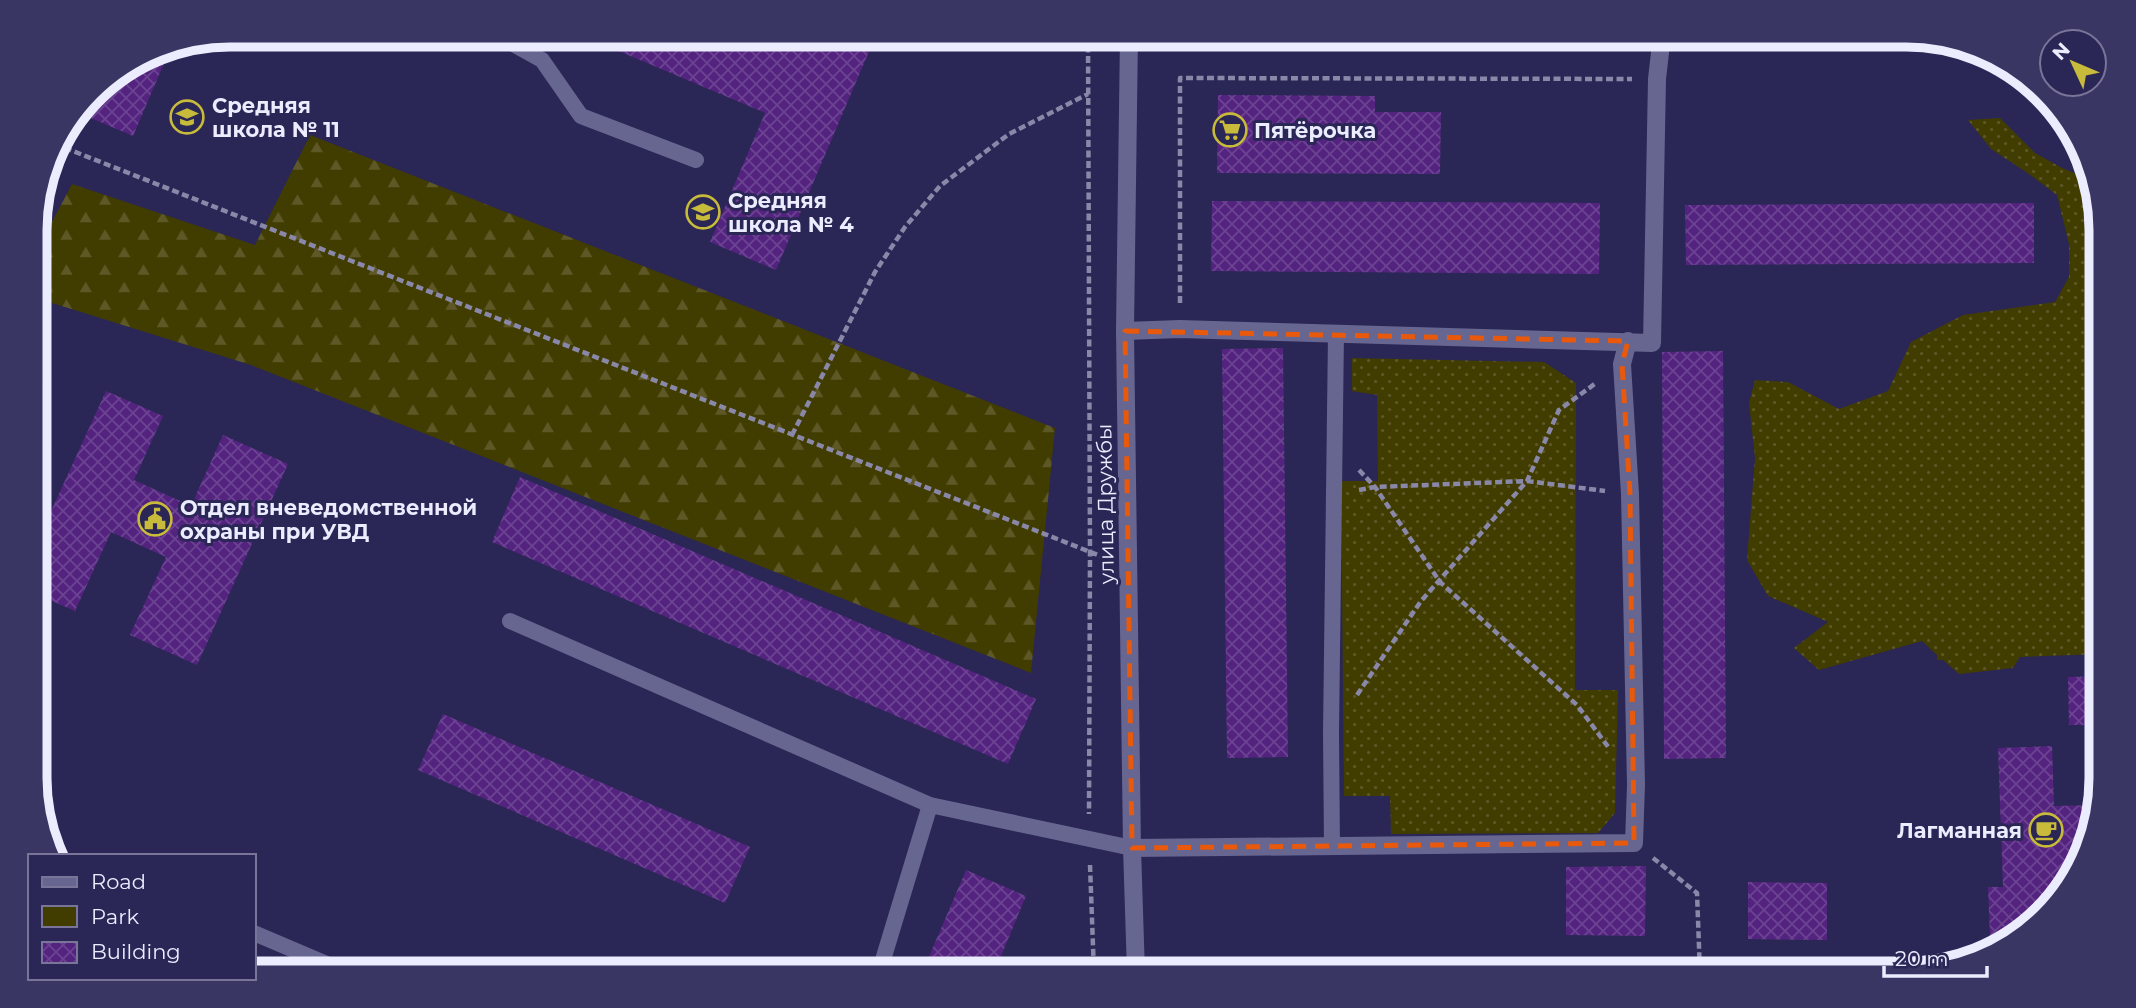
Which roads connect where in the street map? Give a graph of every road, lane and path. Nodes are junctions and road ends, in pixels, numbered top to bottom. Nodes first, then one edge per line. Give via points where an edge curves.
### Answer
1 (519, 47) edge
2 (1088, 47) edge
3 (1129, 47) edge
4 (1661, 47) edge
5 (1657, 79) junction
6 (1088, 94) junction
7 (67, 148) edge
8 (696, 160) dead end
9 (1180, 329) junction
10 (1125, 331) junction
11 (1336, 333) junction
12 (1628, 341) junction
13 (1622, 364) junction
14 (792, 435) junction
15 (1335, 443) junction
16 (1527, 481) junction
17 (1375, 487) junction
18 (1334, 494) junction
19 (1630, 494) junction
20 (1090, 551) junction
21 (1129, 568) junction
22 (1440, 582) junction
23 (510, 621) dead end
24 (1331, 733) junction
25 (1636, 785) junction
26 (930, 805) junction
27 (1089, 840) junction
28 (1634, 844) junction
29 (1332, 847) junction
30 (1132, 848) junction
31 (256, 934) edge
32 (1094, 960) edge
33 (1136, 960) edge
34 (1700, 960) edge
35 (320, 961) edge
36 (883, 961) edge

1 - 8 lane via 542,60 581,116
2 - 6 path
3 - 10 street, улица Дружбы
4 - 5 street
5 - 9 path via 1180,78
5 - 12 street via 1653,343
6 - 14 path via 1009,134 940,186 875,272
6 - 20 path
7 - 14 path
9 - 10 street
9 - 11 street
10 - 21 street, улица Дружбы
11 - 12 street
11 - 15 lane
12 - 13 street
13 - 16 path via 1559,410
13 - 19 street
14 - 20 path
15 - 17 path
15 - 18 lane
16 - 17 path
16 - 19 path
16 - 22 path
17 - 18 path
17 - 22 path
18 - 24 lane
19 - 25 street
20 - 21 path
20 - 27 path
21 - 30 street, улица Дружбы
22 - 24 path via 1421,601
22 - 25 path via 1577,705
23 - 26 lane
24 - 29 lane
25 - 28 street
26 - 27 lane
26 - 36 lane
27 - 30 lane
27 - 32 path
28 - 29 street
28 - 34 path via 1697,893
29 - 30 street
30 - 33 street, улица Дружбы
31 - 35 lane

